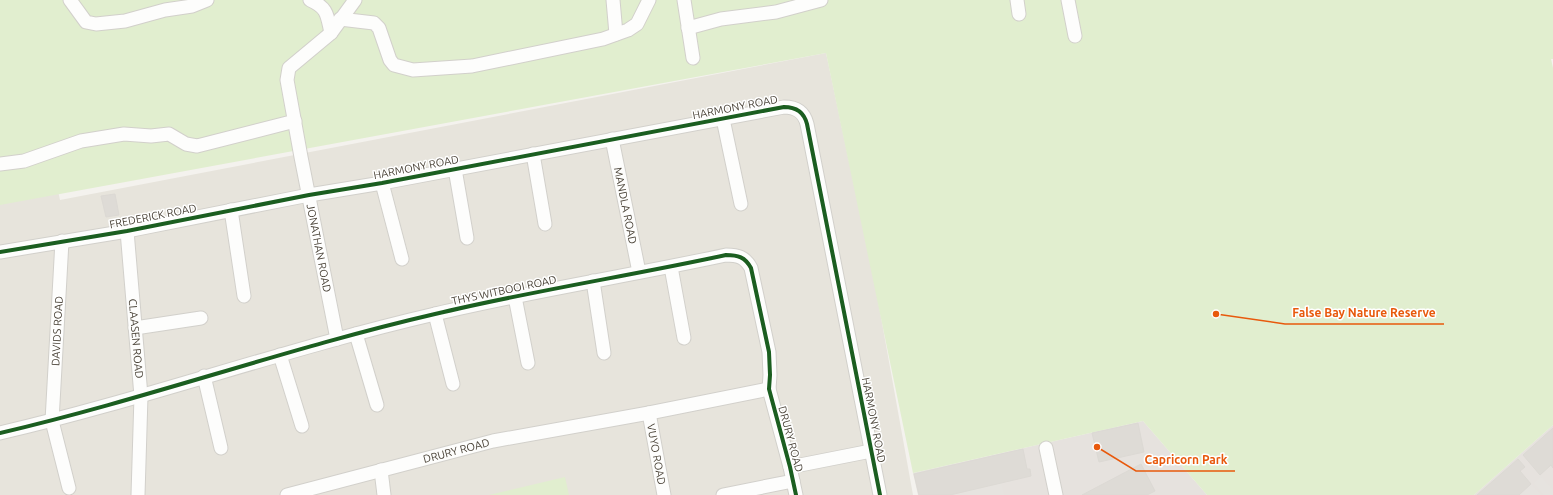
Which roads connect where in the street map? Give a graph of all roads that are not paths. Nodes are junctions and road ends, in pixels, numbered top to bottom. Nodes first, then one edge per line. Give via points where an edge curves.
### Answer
1 (70, 0) edge
2 (207, 0) edge
3 (310, 0) edge
4 (354, 0) edge
5 (613, 0) edge
6 (649, 0) edge
7 (684, 0) edge
8 (821, 0) edge
9 (1017, 0) edge
10 (1068, 0) edge
11 (1019, 14) dead end
12 (340, 19) junction
13 (688, 28) junction
14 (331, 33) junction
15 (616, 34) junction
16 (1075, 36) dead end
17 (693, 58) dead end
18 (724, 118) junction
19 (295, 121) junction
20 (612, 139) junction
21 (533, 154) junction
22 (0, 164) edge
23 (455, 169) junction
24 (382, 183) junction
25 (309, 195) junction
26 (741, 204) dead end
27 (231, 210) junction
28 (545, 224) dead end
29 (127, 231) junction
30 (467, 238) dead end
31 (62, 241) junction
32 (0, 252) edge
33 (402, 259) dead end
34 (671, 267) junction
35 (639, 272) junction
36 (593, 281) junction
37 (244, 296) dead end
38 (515, 297) junction
39 (435, 314) junction
40 (201, 318) dead end
41 (135, 328) junction
42 (356, 334) junction
43 (684, 338) dead end
44 (337, 339) junction
45 (604, 353) dead end
46 (280, 356) junction
47 (528, 363) dead end
48 (204, 376) junction
49 (454, 384) dead end
50 (769, 388) junction
51 (141, 396) junction
52 (377, 405) dead end
53 (649, 413) junction
54 (52, 421) junction
55 (302, 426) dead end
56 (0, 433) edge
57 (221, 448) dead end
58 (1046, 448) dead end
59 (870, 451) junction
60 (790, 467) junction
61 (381, 470) junction
62 (793, 481) junction
63 (69, 488) dead end
64 (138, 495) edge
65 (287, 495) edge
66 (384, 495) edge
67 (664, 495) edge
68 (723, 495) edge
69 (796, 495) edge
70 (880, 495) edge
71 (1056, 495) edge

1 - 2 street via 86,22 96,24 125,21 192,6
3 - 14 street via 321,5 326,12
4 - 12 street, JONATHAN ROAD
5 - 15 street
6 - 15 street via 637,24
7 - 13 street
8 - 13 street via 776,12 721,19
9 - 11 street
10 - 16 street
12 - 14 street, JONATHAN ROAD
12 - 15 street via 374,23 379,28 394,65 413,70 472,66 603,40
13 - 17 street
14 - 19 street, JONATHAN ROAD via 289,68 287,80
18 - 20 street, HARMONY ROAD
18 - 26 street, HARMONY ROAD
18 - 59 street, HARMONY ROAD via 792,107 798,109 806,119
19 - 22 street via 197,146 186,144 169,134 124,134 80,141 24,161
19 - 25 street, JONATHAN ROAD
20 - 21 street, HARMONY ROAD
20 - 35 street, MANDLA ROAD
21 - 23 street, HARMONY ROAD
21 - 28 street
23 - 24 street, HARMONY ROAD
23 - 30 street, HARMONY ROAD
24 - 25 street, HARMONY ROAD
24 - 33 street, HARMONY ROAD
25 - 27 street, FREDERICK ROAD
25 - 44 street, JONATHAN ROAD
27 - 29 street, FREDERICK ROAD
27 - 37 street
29 - 31 street, FREDERICK ROAD
29 - 41 street, CLAASEN ROAD
31 - 32 street, FREDERICK ROAD
31 - 54 street, DAVIDS ROAD
34 - 35 street, THYS WITBOOI ROAD
34 - 43 street
34 - 50 street, THYS WITBOOI ROAD via 726,255 734,255 747,261 751,268 769,352
35 - 36 street, THYS WITBOOI ROAD
36 - 38 street, THYS WITBOOI ROAD
36 - 45 street
38 - 39 street, THYS WITBOOI ROAD
38 - 47 street, THYS WITBOOI ROAD
39 - 42 street, THYS WITBOOI ROAD
39 - 49 street
40 - 41 street
41 - 51 street, CLAASEN ROAD
42 - 44 street, THYS WITBOOI ROAD
42 - 52 street
44 - 46 street, THYS WITBOOI ROAD
46 - 48 street, THYS WITBOOI ROAD
46 - 55 street
48 - 51 street, THYS WITBOOI ROAD
48 - 57 street
50 - 53 street, DRURY ROAD
50 - 60 street, DRURY ROAD
51 - 54 street
51 - 64 street, CLAASEN ROAD
53 - 61 street, DRURY ROAD via 493,441
53 - 67 street, VUYO ROAD
54 - 56 street
54 - 63 street
58 - 71 street
59 - 60 street
59 - 70 street, HARMONY ROAD
60 - 62 street, DRURY ROAD
61 - 65 street, DRURY ROAD
61 - 66 street
62 - 68 street, DRURY ROAD
62 - 69 street, DRURY ROAD

